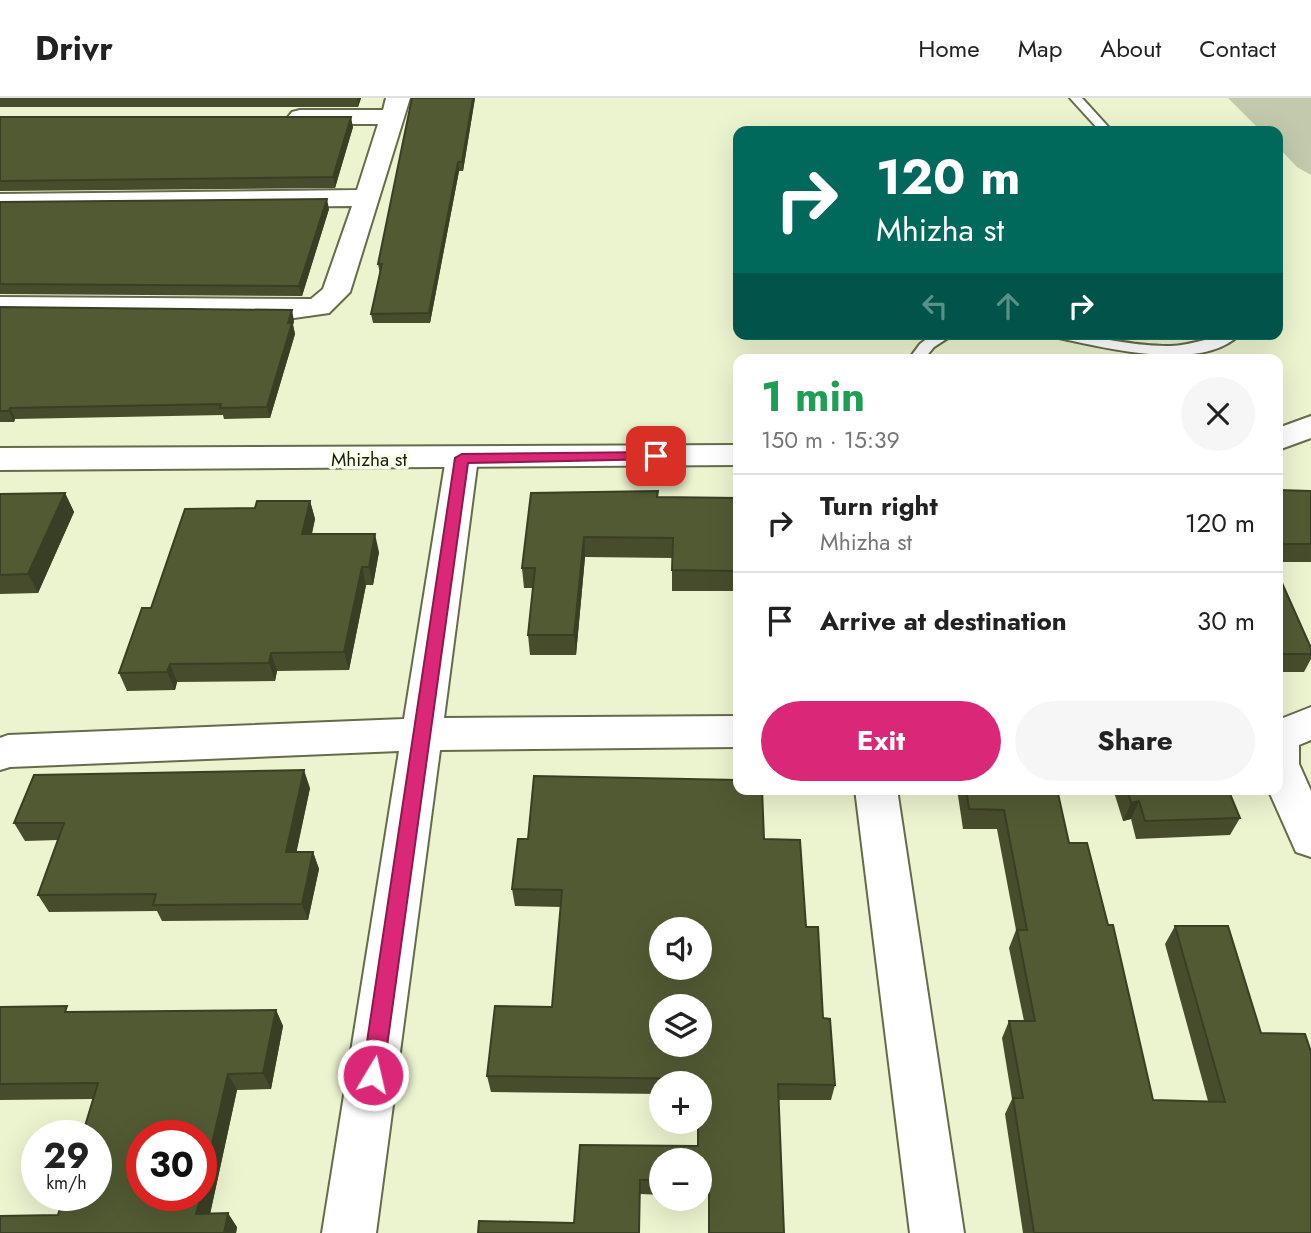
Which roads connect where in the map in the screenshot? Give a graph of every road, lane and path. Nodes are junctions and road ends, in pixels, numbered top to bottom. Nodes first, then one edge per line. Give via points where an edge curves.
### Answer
1 (1076, 98) edge
2 (395, 108) edge
3 (270, 117) edge
4 (1101, 126) edge
5 (368, 198) junction
6 (0, 202) edge
7 (0, 306) edge
8 (934, 340) edge
9 (1098, 340) edge
10 (1224, 340) edge
11 (918, 354) edge
12 (1311, 426) edge
13 (1283, 438) edge
14 (733, 455) edge
15 (462, 458) junction
16 (0, 459) edge
17 (1311, 722) edge
18 (733, 732) edge
19 (423, 734) junction
20 (1283, 735) edge
21 (0, 754) edge
22 (1283, 773) edge
23 (877, 795) edge
24 (1311, 839) edge
25 (349, 1233) edge
26 (937, 1233) edge

1 - 4 lane
2 - 3 street
2 - 5 street
5 - 6 street
5 - 7 street via 335,292 319,307
8 - 11 lane
9 - 10 lane via 1175,352
12 - 13 street
14 - 15 street, Mhizha st
15 - 16 street, Mhizha st
15 - 19 street
17 - 20 street
18 - 19 street
19 - 21 street
19 - 25 street
22 - 24 street
23 - 26 street

